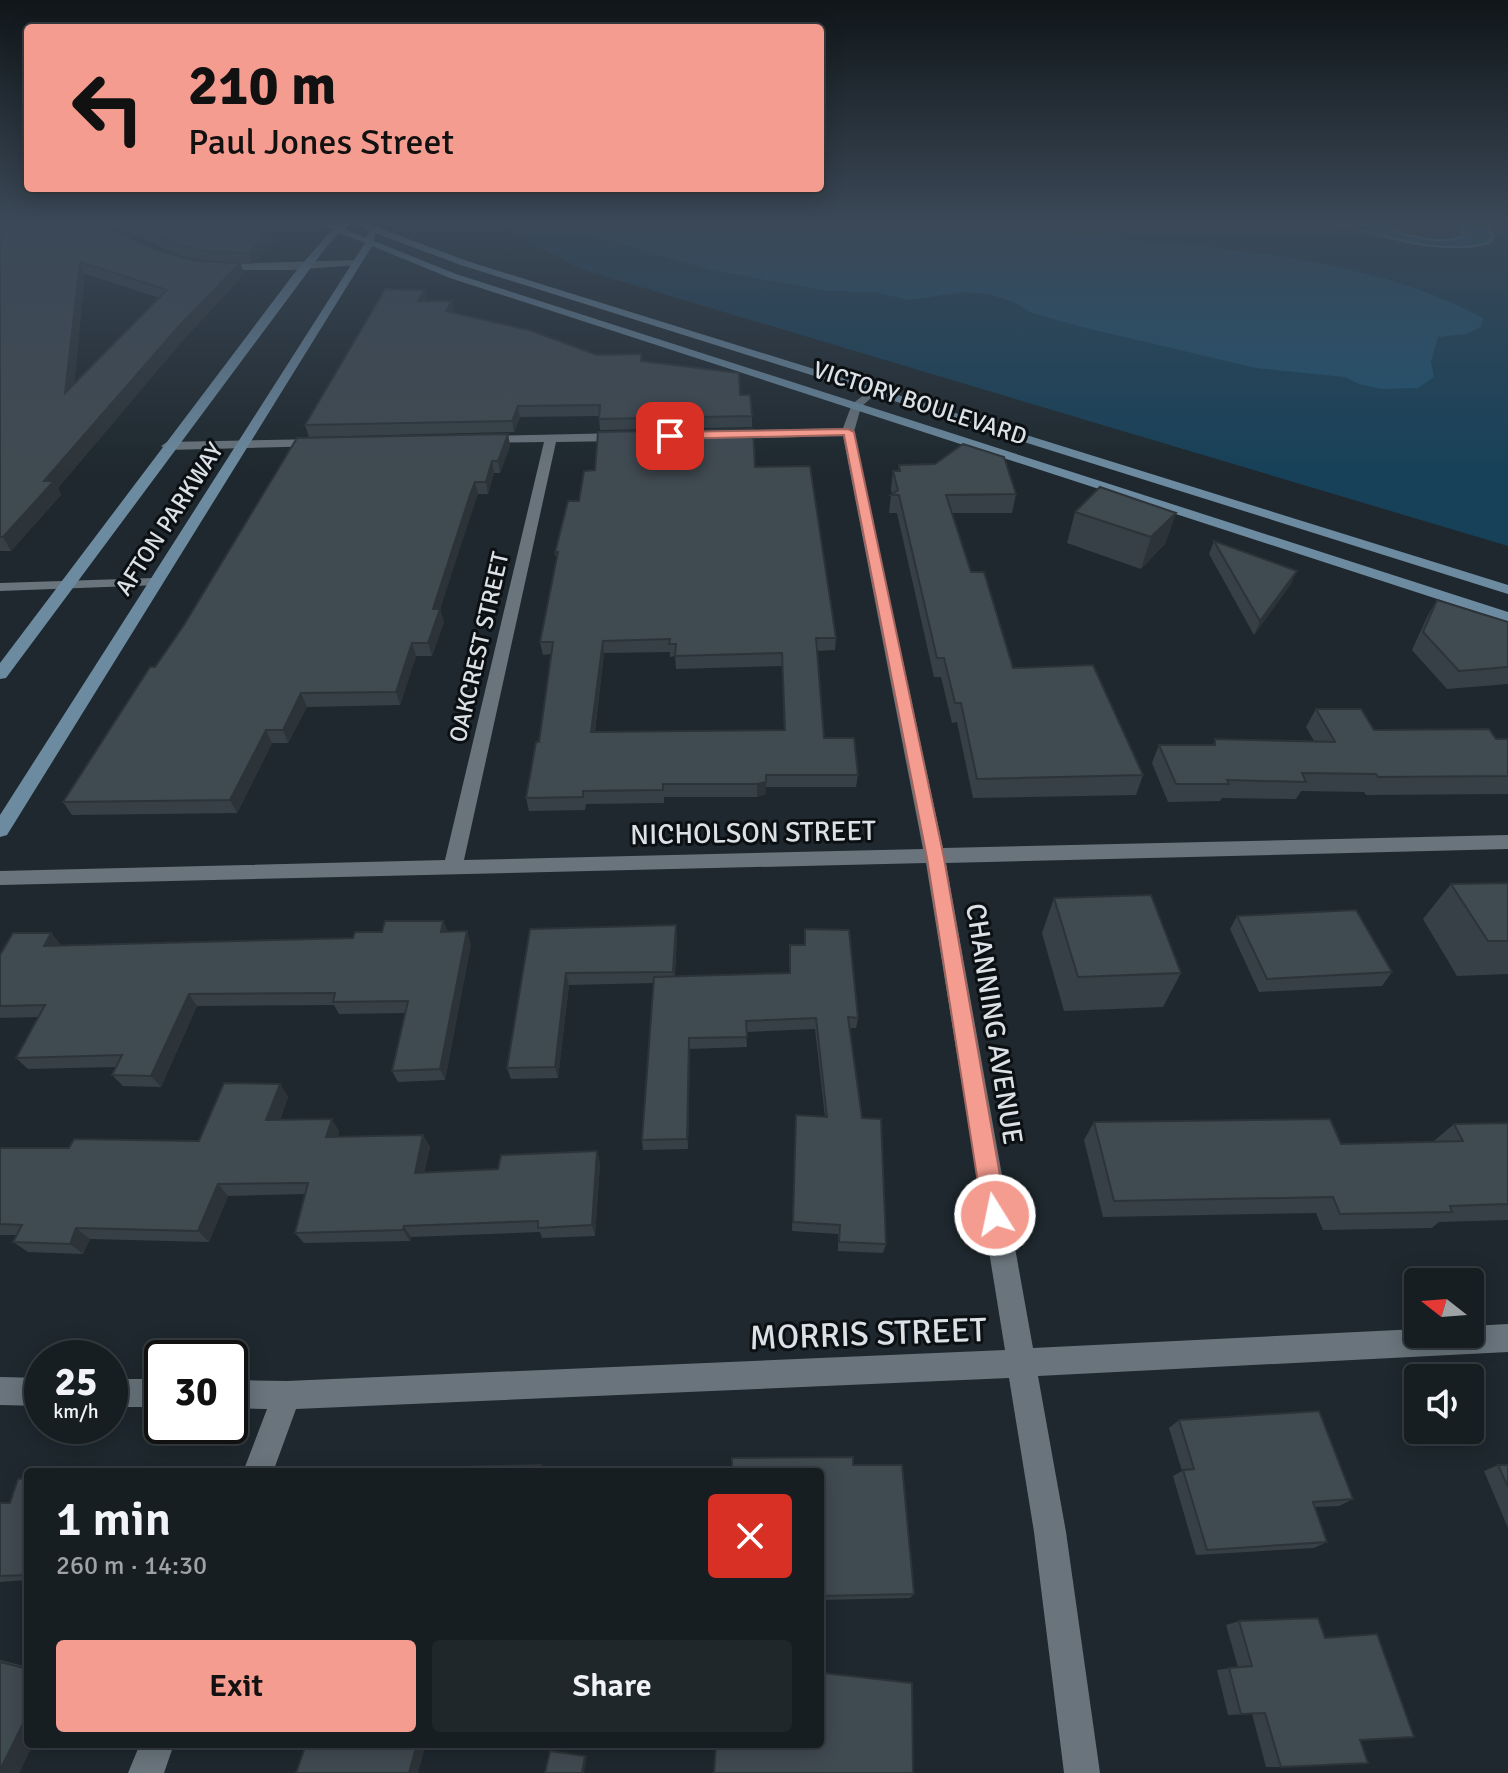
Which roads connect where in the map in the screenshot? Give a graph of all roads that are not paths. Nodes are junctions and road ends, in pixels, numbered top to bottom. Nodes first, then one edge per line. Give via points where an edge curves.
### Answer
1 (276, 306) edge
2 (330, 306) edge
3 (553, 306) edge
4 (591, 306) edge
5 (864, 398) junction
6 (848, 432) junction
7 (708, 435) edge
8 (630, 437) edge
9 (551, 438) junction
10 (474, 440) edge
11 (335, 443) edge
12 (242, 444) junction
13 (167, 446) junction
14 (154, 582) junction
15 (66, 585) junction
16 (0, 587) edge
17 (1508, 590) edge
18 (1508, 617) edge
19 (0, 674) edge
20 (0, 830) edge
21 (1508, 842) edge
22 (935, 858) junction
23 (453, 867) junction
24 (0, 878) edge
25 (1508, 1338) edge
26 (1020, 1363) junction
27 (0, 1391) edge
28 (24, 1392) edge
29 (248, 1394) edge
30 (287, 1395) junction
31 (260, 1468) edge
32 (155, 1748) edge
33 (146, 1773) edge
34 (1082, 1773) edge

1 - 13 main road, AFTON PARKWAY
2 - 12 main road, AFTON PARKWAY
3 - 5 main road, VICTORY BOULEVARD
4 - 5 main road, VICTORY BOULEVARD
5 - 6 street, CHANNING AVENUE
5 - 17 main road, VICTORY BOULEVARD
5 - 18 main road, VICTORY BOULEVARD
6 - 7 street
6 - 22 street, CHANNING AVENUE
8 - 9 street
9 - 10 street
9 - 23 street, OAKCREST STREET
11 - 12 street
12 - 13 street
12 - 14 main road, AFTON PARKWAY
13 - 15 main road, AFTON PARKWAY
14 - 15 street
14 - 20 main road, AFTON PARKWAY
15 - 16 street
15 - 19 main road, AFTON PARKWAY
21 - 22 street, NICHOLSON STREET
22 - 23 street, NICHOLSON STREET
22 - 26 street, CHANNING AVENUE
23 - 24 street, NICHOLSON STREET
25 - 26 street, MORRIS STREET
26 - 30 street, MORRIS STREET
26 - 34 street, CHANNING AVENUE via 1050,1532
27 - 28 street
29 - 30 street, MORRIS STREET
30 - 31 street
32 - 33 street

